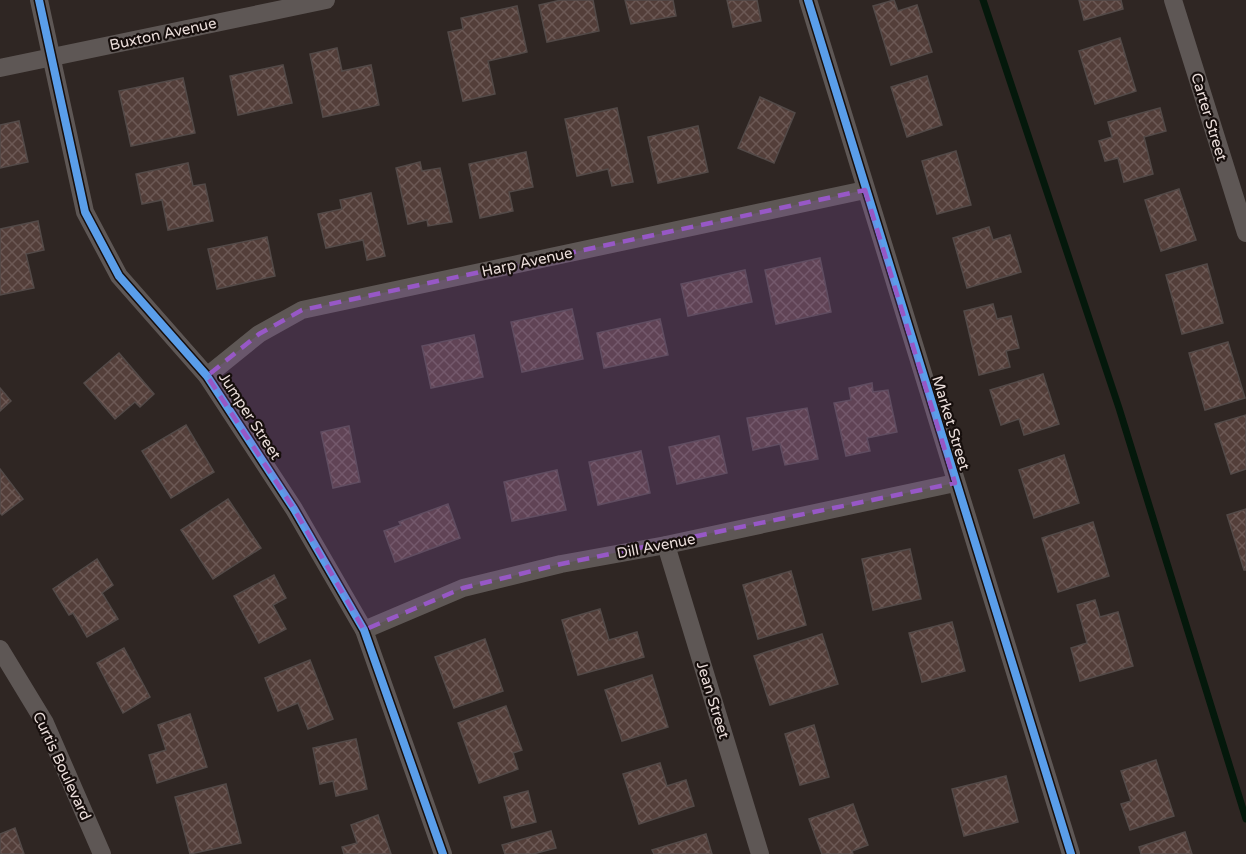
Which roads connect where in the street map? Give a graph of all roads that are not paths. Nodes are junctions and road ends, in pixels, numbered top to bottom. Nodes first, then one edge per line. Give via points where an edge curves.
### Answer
1 (39, 0) edge
2 (326, 0) edge
3 (808, 0) edge
4 (1173, 0) edge
5 (51, 57) junction
6 (0, 68) edge
7 (866, 190) junction
8 (1246, 233) edge
9 (207, 376) junction
10 (955, 483) junction
11 (666, 545) junction
12 (364, 630) junction
13 (0, 649) edge
14 (102, 854) edge
15 (443, 854) edge
16 (760, 854) edge
17 (1071, 854) edge

1 - 5 street, Jumper Street
2 - 5 street, Buxton Avenue
3 - 7 street, Market Street
4 - 8 street, Carter Street
5 - 6 street, Buxton Avenue
5 - 9 street, Jumper Street via 85,213 119,276
7 - 9 street, Harp Avenue via 302,310 259,334
7 - 10 street, Market Street
9 - 12 street, Jumper Street via 294,509
10 - 11 street, Dill Avenue
10 - 17 street, Market Street
11 - 12 street, Dill Avenue via 561,564 463,588
11 - 16 street, Jean Street
12 - 15 street, Jumper Street
13 - 14 street, Curtis Boulevard via 45,723

